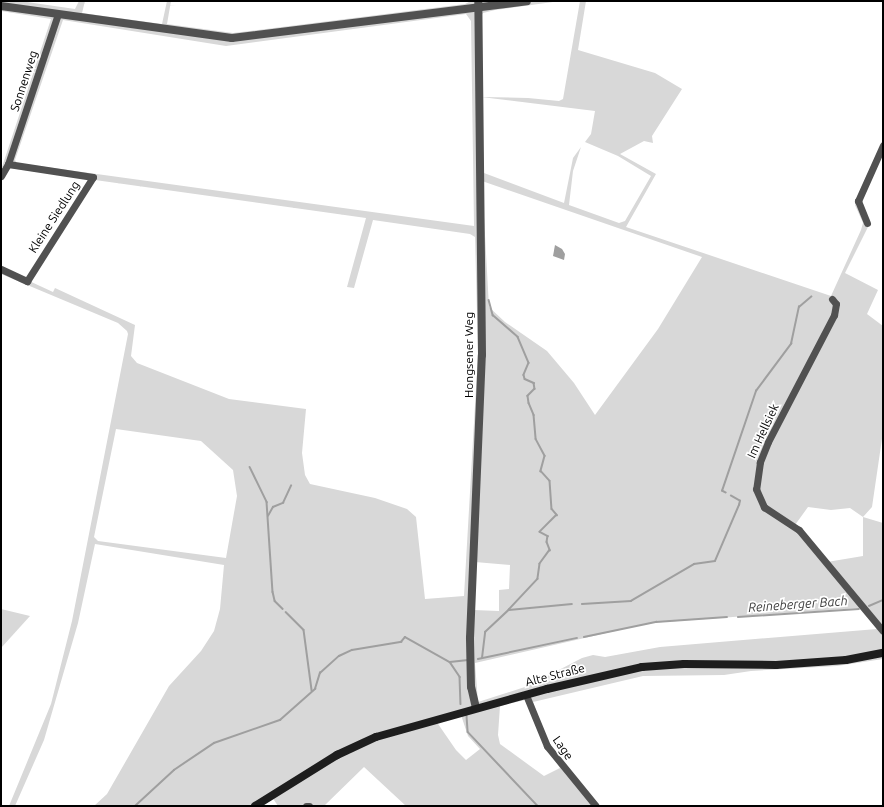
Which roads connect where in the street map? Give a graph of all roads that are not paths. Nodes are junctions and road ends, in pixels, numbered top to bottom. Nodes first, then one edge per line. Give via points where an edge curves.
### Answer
1 (527, 1) edge
2 (477, 4) edge
3 (1, 6) edge
4 (58, 14) junction
5 (883, 145) edge
6 (8, 164) junction
7 (1, 176) edge
8 (867, 223) dead end
9 (1, 269) edge
10 (832, 299) dead end
11 (883, 632) edge
12 (883, 653) edge
13 (526, 695) junction
14 (476, 708) junction
15 (254, 806) edge
16 (306, 806) edge
17 (309, 806) edge
18 (596, 806) edge

1 - 2 street
2 - 4 street via 232,38
2 - 14 street, Hongsener Weg via 482,355 470,638 471,687
3 - 4 street
4 - 6 street, Sonnenweg
5 - 8 street via 858,201
6 - 7 street, Sonnenweg
6 - 9 street, Kleine Siedlung via 93,177 26,280
10 - 11 street, Im Hellsiek via 836,304 834,315 768,442 757,476 756,489 764,507 799,530
12 - 13 main road, Alte Straße via 846,660 776,666 684,664 642,667
13 - 14 main road, Alte Straße
13 - 18 street, Lage via 546,746
14 - 15 main road, Alte Straße via 376,737 337,755
16 - 17 street

